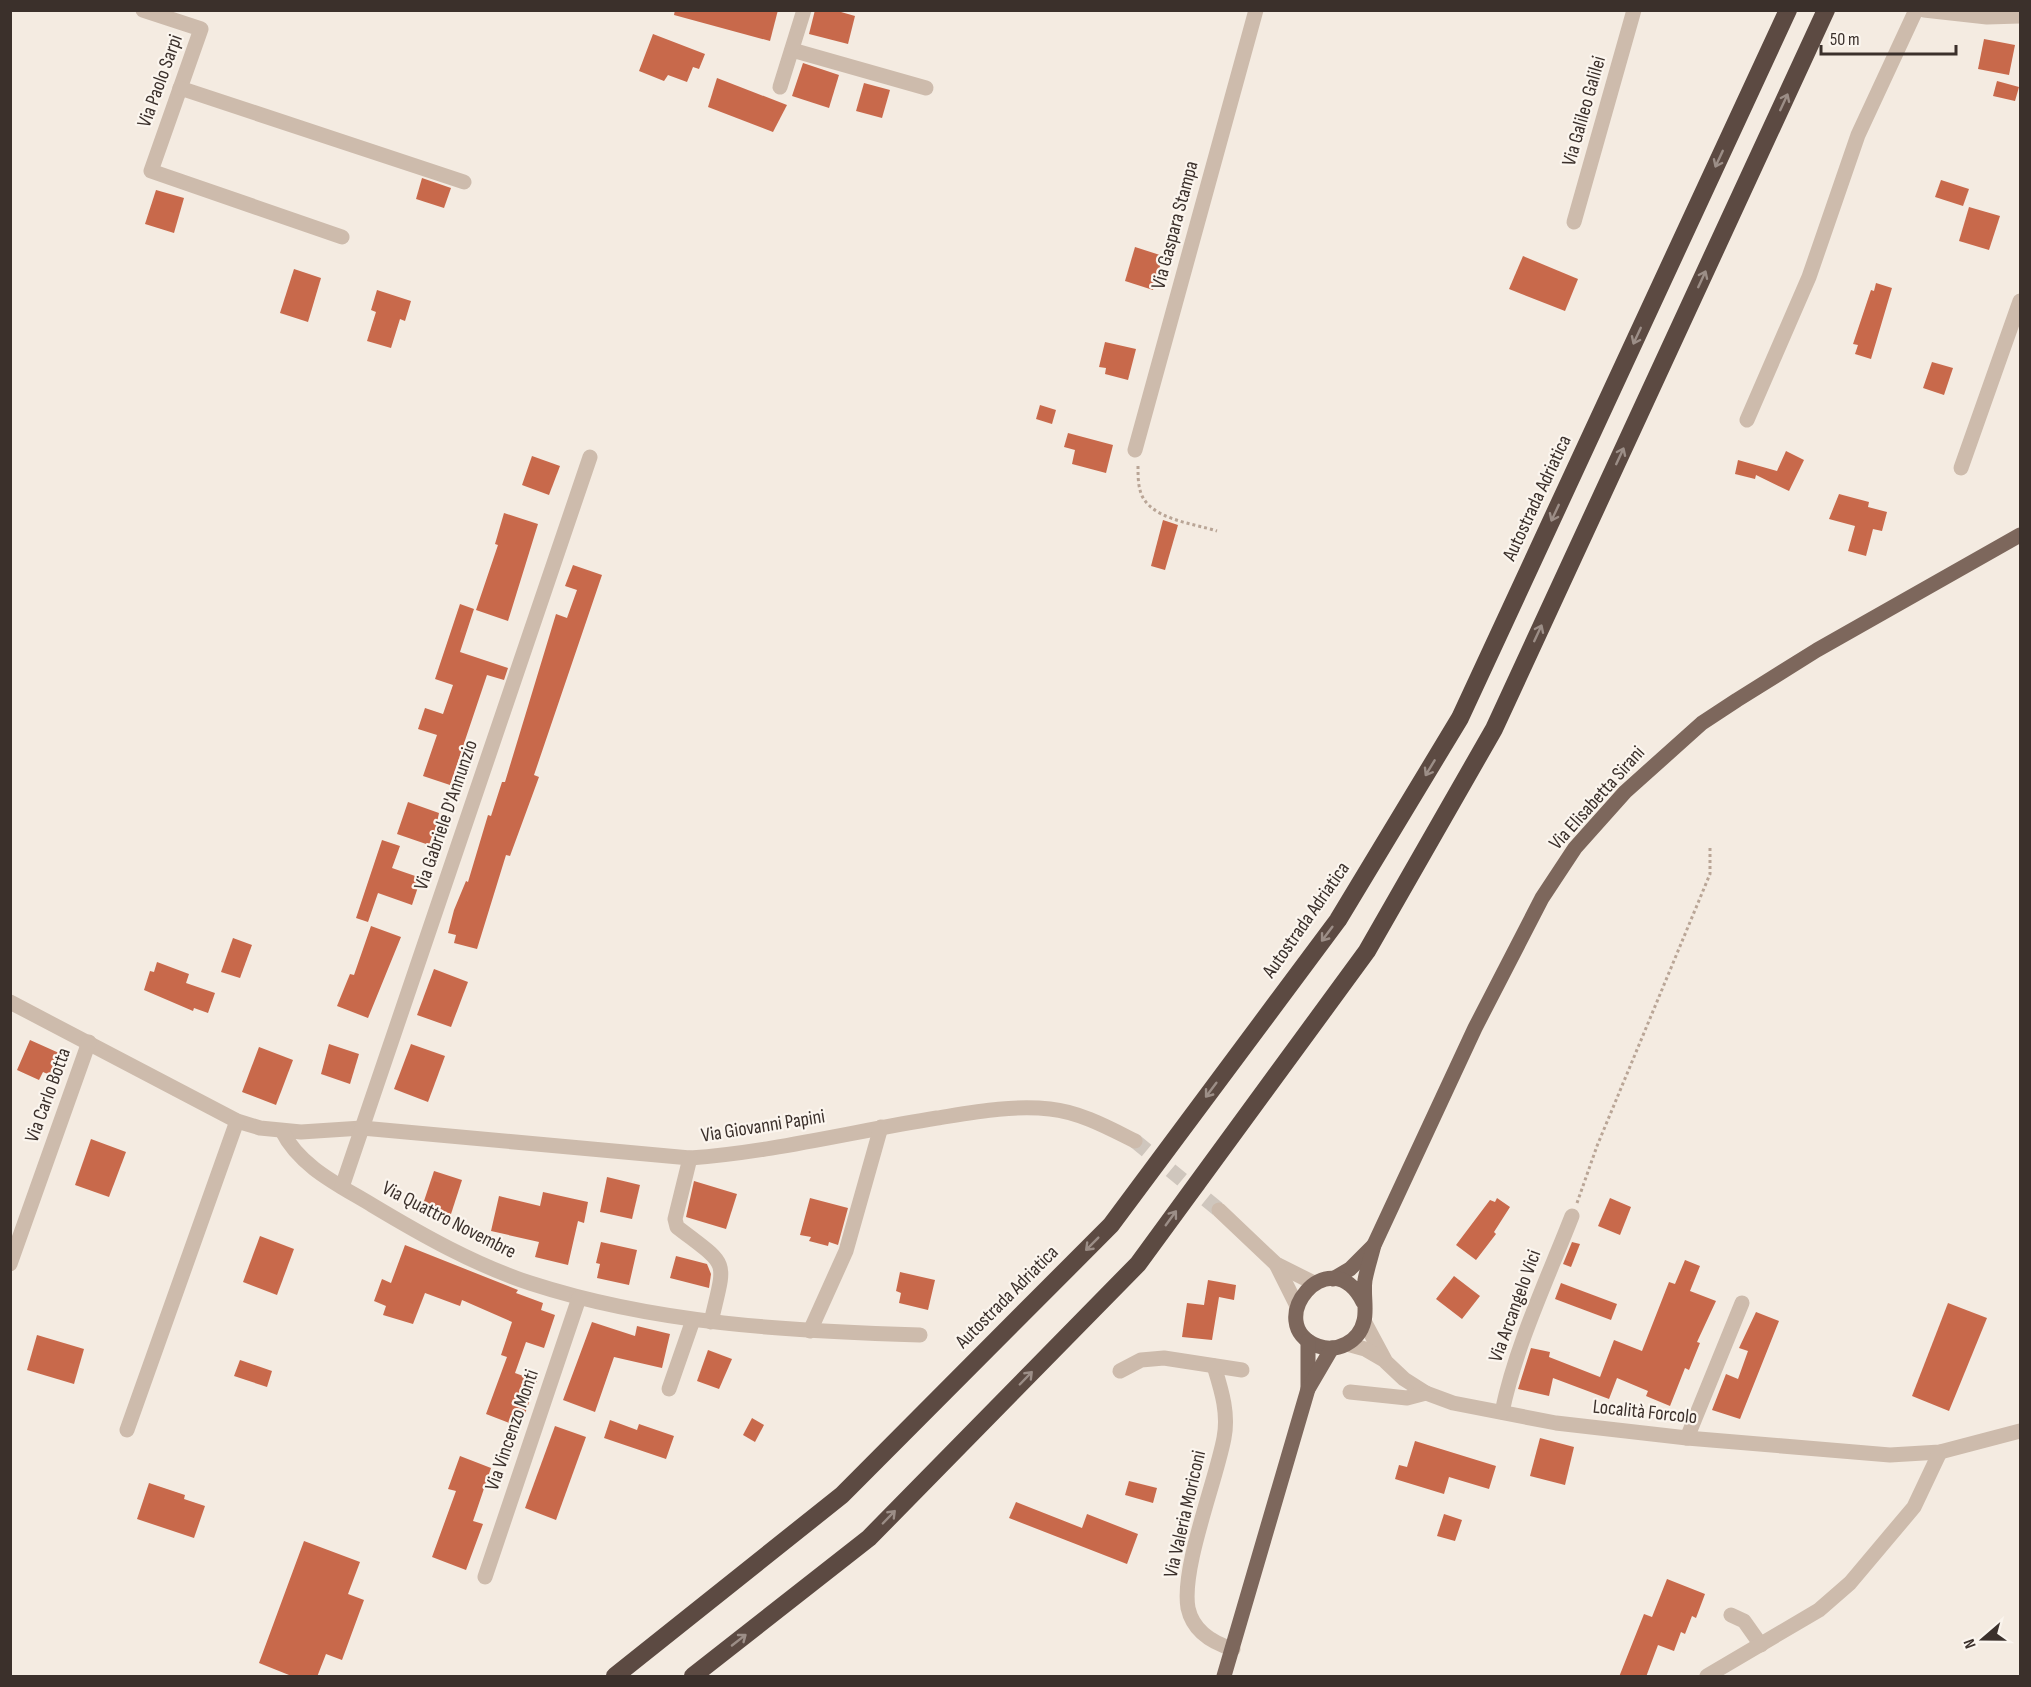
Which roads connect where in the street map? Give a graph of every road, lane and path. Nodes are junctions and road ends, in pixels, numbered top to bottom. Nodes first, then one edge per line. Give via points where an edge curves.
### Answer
1 (143, 10) edge
2 (804, 10) edge
3 (1256, 10) edge
4 (1634, 10) edge
5 (1788, 10) edge
6 (1826, 10) edge
7 (1916, 10) edge
8 (1924, 10) edge
9 (2020, 16) edge
10 (792, 50) junction
11 (780, 87) dead end
12 (180, 88) junction
13 (926, 88) dead end
14 (464, 182) dead end
15 (1574, 222) dead end
16 (342, 237) dead end
17 (2020, 301) edge
18 (1747, 420) dead end
19 (1135, 450) joint
20 (590, 457) dead end
21 (1961, 468) dead end
22 (1216, 531) dead end
23 (2020, 535) edge
24 (1710, 845) dead end
25 (10, 1002) edge
26 (89, 1042) junction
27 (237, 1121) junction
28 (881, 1127) junction
29 (362, 1128) junction
30 (282, 1131) junction
31 (1135, 1141) tunnel mouth
32 (690, 1158) junction
33 (342, 1187) junction
34 (1219, 1210) tunnel mouth
35 (1572, 1216) joint
36 (1374, 1245) junction
37 (10, 1264) edge
38 (1276, 1264) junction
39 (1333, 1279) junction
40 (1314, 1283) junction
41 (579, 1298) junction
42 (1363, 1302) junction
43 (1742, 1303) dead end
44 (1297, 1306) junction
45 (693, 1320) junction
46 (1364, 1321) junction
47 (711, 1322) junction
48 (810, 1331) junction
49 (920, 1335) dead end
50 (1308, 1341) junction
51 (1340, 1346) junction
52 (1386, 1362) junction
53 (1214, 1366) junction
54 (1242, 1370) dead end
55 (1120, 1371) dead end
56 (669, 1389) dead end
57 (1308, 1389) junction
58 (1350, 1392) dead end
59 (1426, 1393) junction
60 (1502, 1412) junction
61 (127, 1430) dead end
62 (2020, 1431) edge
63 (1687, 1438) junction
64 (1940, 1452) junction
65 (485, 1577) dead end
66 (1731, 1615) dead end
67 (1761, 1645) junction
68 (1233, 1649) junction
69 (615, 1677) edge
70 (693, 1677) edge
71 (1224, 1677) edge
72 (1707, 1677) edge

1 - 12 street, Via Paolo Sarpi via 201,29
2 - 10 street
3 - 19 street, Via Gaspara Stampa
4 - 15 street, Via Galileo Galilei
5 -> 69 highway, Autostrada Adriatica via 1460,718 1338,920 1111,1225 843,1495
70 -> 6 highway via 869,1538 1138,1264 1367,951 1494,729
7 - 18 street via 1858,135 1809,277
8 - 9 street via 1987,17
10 - 11 street
10 - 13 street
12 - 14 street
12 - 16 street, Via Paolo Sarpi via 151,171
17 - 21 street
19 - 22 path via 1140,491 1146,504 1155,512
20 - 29 street, Via Gabriele D'Annunzio
23 - 36 main road, Via Elisabetta Sirani via 1737,700 1702,723 1625,792 1575,848 1542,898 1475,1028
24 - 35 path via 1710,874 1597,1146
25 - 26 street
26 - 27 street
26 - 37 street, Via Carlo Botta
27 - 30 street
27 - 61 street
28 - 31 street, Via Giovanni Papini via 1004,1108 1052,1109 1096,1122
28 - 32 street, Via Giovanni Papini via 741,1154
28 - 48 street via 846,1251
29 - 30 street, Via Giovanni Papini
29 - 32 street, Via Giovanni Papini
29 - 33 street, Via Gabriele D'Annunzio
30 - 33 street, Via Quattro Novembre via 301,1159
32 - 47 street via 675,1219 677,1227 720,1260 723,1272
33 - 41 street, Via Quattro Novembre via 482,1264
34 - 38 street
35 - 60 street, Via Arcangelo Vici
36 - 39 main road, Via Elisabetta Sirani via 1350,1269
36 - 42 main road, Via Elisabetta Sirani
38 - 40 street
38 - 44 street
39 - 40 main road
39 - 42 main road via 1351,1285
40 - 44 main road
41 - 45 street, Via Quattro Novembre
41 - 65 street, Via Vincenzo Monti
42 - 46 main road
43 - 63 street
44 - 50 main road via 1298,1325
45 - 47 street, Via Quattro Novembre
45 - 56 street
46 - 51 main road via 1355,1338
46 - 52 street
47 - 48 street, Via Quattro Novembre
48 - 49 street, Via Quattro Novembre
50 - 51 main road via 1318,1346
50 - 57 main road
51 - 52 street via 1365,1349
51 - 57 main road
52 - 59 street
53 - 54 street
53 - 55 street via 1164,1358 1141,1360
53 - 68 street, Via Valeria Moriconi via 1224,1403 1225,1436 1189,1576 1188,1609 1198,1630 1216,1644
57 - 68 main road
58 - 59 street, Località Forcolo via 1407,1398
59 - 60 street, Località Forcolo via 1453,1403
60 - 63 street, Località Forcolo via 1556,1423
62 - 64 street, Località Forcolo
63 - 64 street, Località Forcolo via 1890,1455
64 - 67 street via 1914,1507 1850,1583 1819,1610
66 - 67 street via 1744,1621
67 - 72 street
68 - 71 main road

